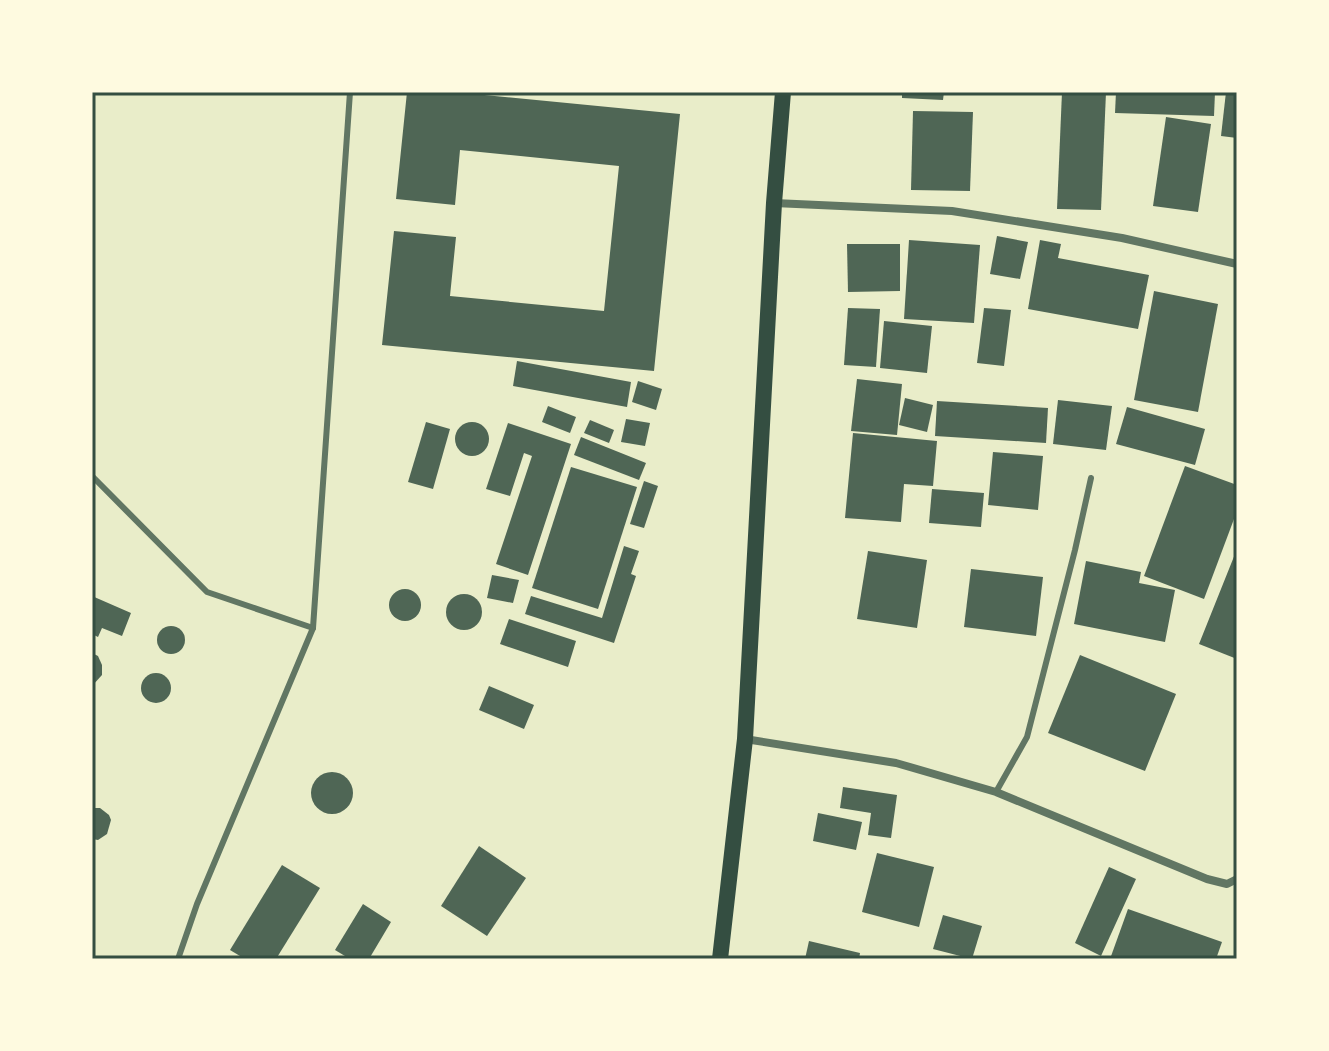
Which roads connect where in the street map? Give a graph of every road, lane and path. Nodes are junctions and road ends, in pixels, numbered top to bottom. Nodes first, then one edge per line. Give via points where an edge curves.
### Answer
1 (350, 92) edge
2 (783, 92) edge
3 (774, 203) junction
4 (1237, 264) edge
5 (92, 476) edge
6 (1091, 478) dead end
7 (313, 628) junction
8 (745, 739) junction
9 (996, 792) junction
10 (1237, 879) edge
11 (178, 959) edge
12 (720, 959) edge

1 - 7 lane
2 - 3 main road
3 - 4 street via 952,211 1122,238
3 - 8 main road
5 - 7 lane via 207,592
6 - 9 lane via 1027,737
7 - 11 lane
8 - 9 street via 896,763
8 - 12 main road
9 - 10 street via 1207,879 1227,884

